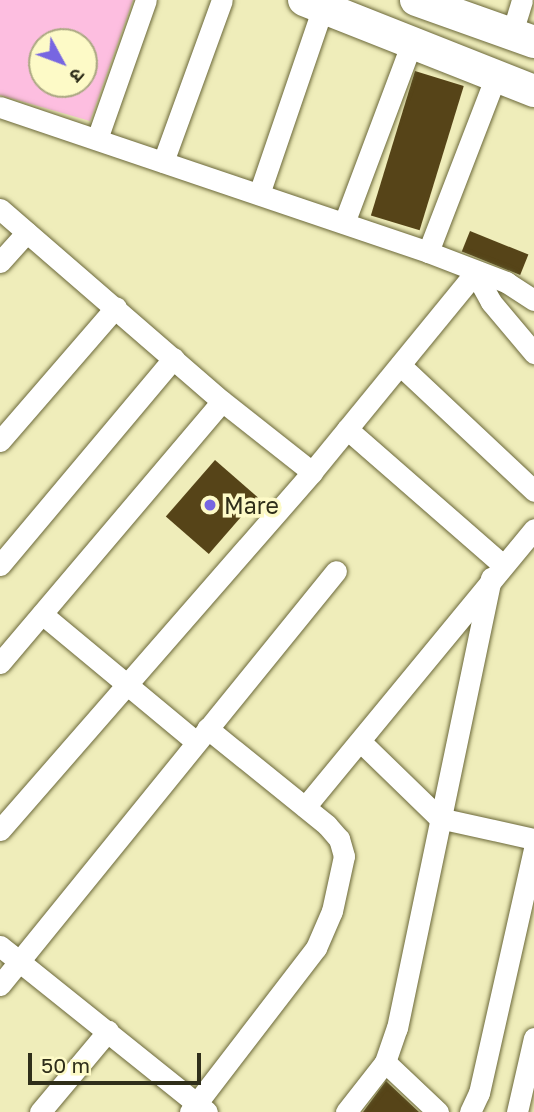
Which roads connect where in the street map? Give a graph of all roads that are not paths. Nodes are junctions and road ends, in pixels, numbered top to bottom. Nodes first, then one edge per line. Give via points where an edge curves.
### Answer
1 (146, 0) edge
2 (222, 0) edge
3 (522, 0) edge
4 (425, 2) edge
5 (313, 4) edge
6 (523, 38) edge
7 (412, 42) junction
8 (496, 76) junction
9 (534, 91) edge
10 (0, 107) edge
11 (97, 139) junction
12 (163, 162) junction
13 (259, 194) junction
14 (0, 209) edge
15 (344, 223) junction
16 (27, 232) junction
17 (428, 251) junction
18 (0, 262) edge
19 (475, 273) junction
20 (533, 296) edge
21 (116, 307) junction
22 (534, 353) edge
23 (174, 358) junction
24 (400, 365) junction
25 (222, 401) junction
26 (347, 429) junction
27 (0, 441) edge
28 (312, 472) junction
29 (534, 491) edge
30 (534, 529) edge
31 (0, 565) edge
32 (336, 571) dead end
33 (497, 572) junction
34 (42, 614) junction
35 (0, 663) edge
36 (127, 684) junction
37 (202, 735) junction
38 (362, 743) junction
39 (305, 807) junction
40 (439, 818) junction
41 (0, 830) edge
42 (534, 839) edge
43 (534, 848) edge
44 (0, 946) edge
45 (19, 962) junction
46 (0, 985) edge
47 (108, 1031) junction
48 (533, 1048) edge
49 (385, 1062) junction
50 (198, 1109) edge
51 (40, 1112) edge
52 (346, 1112) edge
53 (438, 1112) edge
54 (470, 1112) edge
55 (517, 1112) edge

1 - 11 street
2 - 12 street
3 - 6 street
4 - 6 main road
5 - 7 main road
5 - 13 street
7 - 8 main road
7 - 15 street
8 - 9 main road
8 - 17 street
10 - 11 street
11 - 12 street
12 - 13 street
13 - 15 street
14 - 16 street
15 - 17 street
16 - 18 street
16 - 21 street
17 - 19 street
19 - 20 street
19 - 22 street via 491,302
19 - 24 street
21 - 23 street
21 - 27 street
23 - 25 street
23 - 31 street
24 - 26 street
24 - 29 street
25 - 28 street
25 - 34 street
26 - 28 street
26 - 33 street
28 - 36 street
30 - 33 street
32 - 37 street
33 - 38 street
33 - 40 street
34 - 35 street
34 - 36 street
36 - 37 street
36 - 41 street
37 - 39 street
37 - 45 street
38 - 39 street
38 - 40 street
39 - 50 street via 339,839 344,856 332,911 316,947
40 - 42 street
40 - 49 street via 413,962
43 - 54 street via 479,1093
44 - 45 street
45 - 46 street
45 - 47 street
47 - 50 street
47 - 51 street
48 - 55 street
49 - 52 street
49 - 53 street

